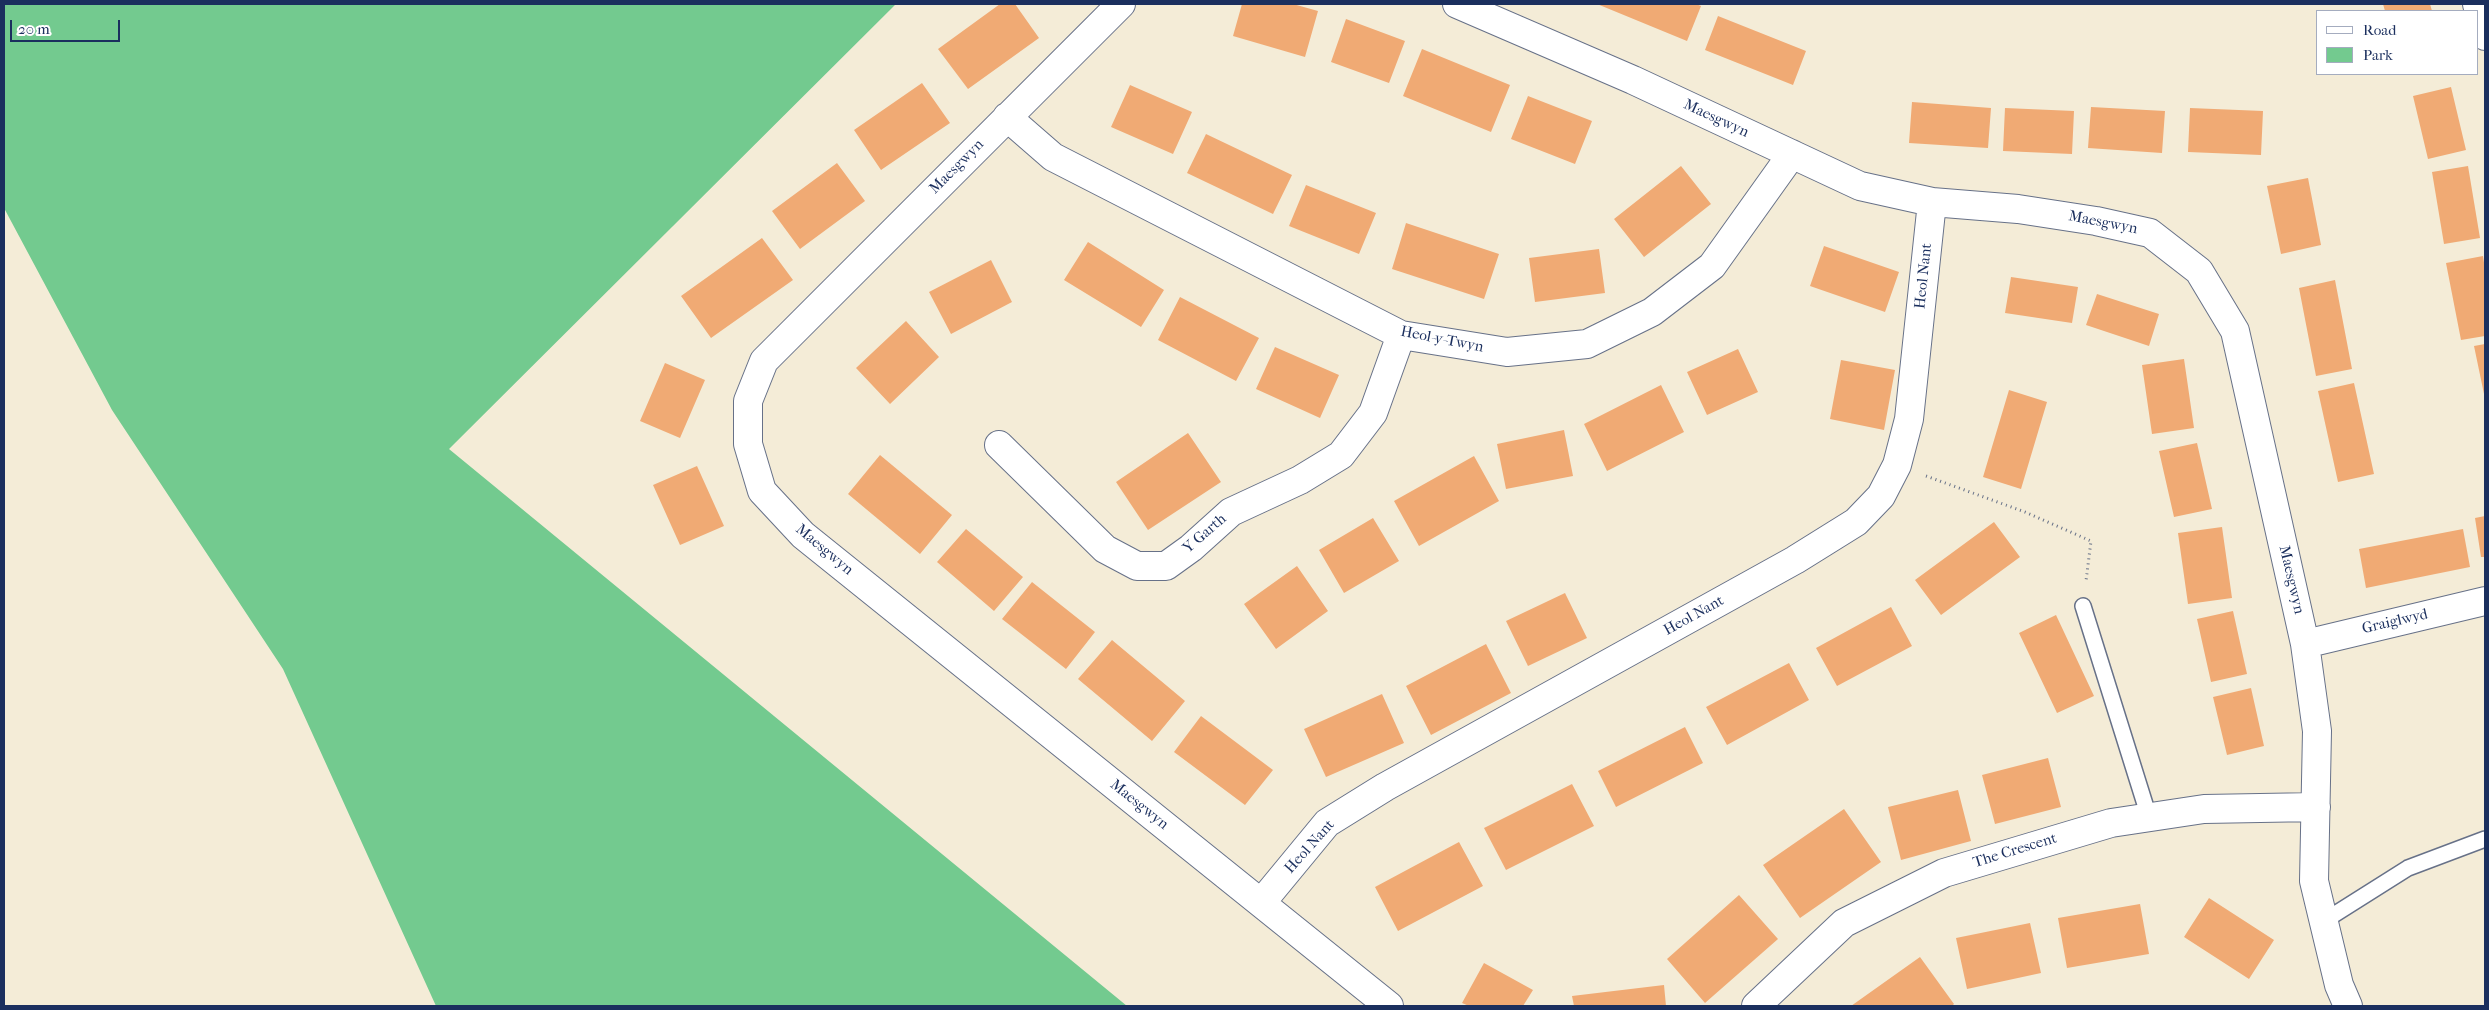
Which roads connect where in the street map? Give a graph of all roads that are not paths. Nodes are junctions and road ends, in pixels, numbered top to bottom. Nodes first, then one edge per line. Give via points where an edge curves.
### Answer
1 (1121, 4) edge
2 (1457, 4) edge
3 (2479, 12) edge
4 (2485, 36) edge
5 (1007, 117) junction
6 (1792, 154) junction
7 (1932, 202) junction
8 (1401, 335) junction
9 (999, 445) dead end
10 (2485, 601) edge
11 (2083, 606) road end
12 (2305, 644) junction
13 (2316, 807) junction
14 (2149, 817) junction
15 (2485, 839) edge
16 (1261, 903) junction
17 (2324, 921) junction
18 (1389, 1006) edge
19 (1756, 1006) edge
20 (2348, 1006) edge

1 - 5 street, Maesgwyn
2 - 6 street, Maesgwyn via 1633,80
3 - 4 street
5 - 8 street, Heol-y-Twyn via 1053,157
5 - 16 street, Maesgwyn via 764,361 748,400 748,444 762,491 803,535
6 - 7 street, Maesgwyn via 1860,186
6 - 8 street, Heol-y-Twyn via 1712,266 1652,312 1588,344 1507,352
7 - 12 street, Maesgwyn via 2018,209 2150,233 2198,271 2235,331
7 - 16 street, Heol Nant via 1909,419 1897,465 1881,496 1856,522 1795,560 1385,787 1327,823
8 - 9 street, Y Garth via 1373,413 1341,455 1300,480 1231,512 1166,566 1138,566 1105,549
10 - 12 street, Graiglwyd
11 - 14 lane
12 - 13 street, Maesgwyn via 2317,731
13 - 14 street, The Crescent via 2204,808
13 - 17 street, Maesgwyn via 2314,881
14 - 19 street, The Crescent via 2111,823 1944,873 1844,923
15 - 17 lane via 2408,868
16 - 18 street, Maesgwyn
17 - 20 street, Maesgwyn via 2339,985

